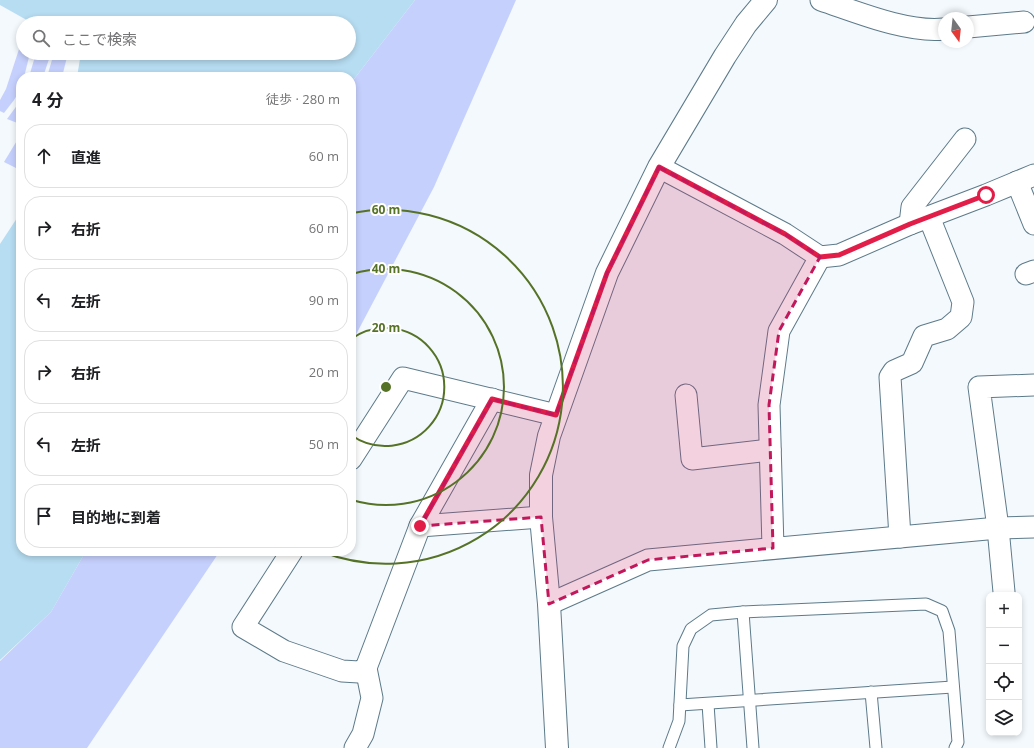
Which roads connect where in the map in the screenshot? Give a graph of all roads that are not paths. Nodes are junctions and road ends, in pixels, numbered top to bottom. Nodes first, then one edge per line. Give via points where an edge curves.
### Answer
1 (766, 0) edge
2 (821, 0) edge
3 (1024, 22) dead end
4 (974, 26) edge
5 (938, 29) edge
6 (964, 139) dead end
7 (659, 167) junction
8 (1025, 179) edge
9 (919, 221) junction
10 (1034, 224) edge
11 (820, 257) junction
12 (1034, 385) edge
13 (686, 395) dead end
14 (492, 399) junction
15 (556, 415) junction
16 (356, 450) edge
17 (770, 450) junction
18 (541, 517) junction
19 (420, 526) junction
20 (1034, 527) edge
21 (998, 528) junction
22 (900, 537) junction
23 (774, 548) junction
24 (289, 556) edge
25 (1004, 592) dead end
26 (549, 604) junction
27 (743, 612) junction
28 (366, 668) junction
29 (953, 687) junction
30 (871, 692) junction
31 (750, 701) junction
32 (708, 704) junction
33 (680, 705) junction
34 (957, 746) edge
35 (355, 748) edge
36 (557, 748) edge
37 (669, 748) edge
38 (711, 748) edge
39 (753, 748) edge
40 (876, 748) edge

1 - 7 street via 725,56
2 - 5 street via 879,20
3 - 4 street
6 - 9 street via 912,207
7 - 11 street via 785,234
7 - 15 street via 607,273
8 - 9 street
8 - 10 street
9 - 11 street via 839,255
9 - 22 street via 963,302 961,317 947,329 924,336 912,363 894,371 890,377
11 - 17 street via 779,332 769,405
12 - 21 street via 979,387
13 - 17 street via 692,459
14 - 15 street
14 - 16 street via 403,378
14 - 19 street
15 - 18 street via 549,436 542,475
17 - 23 street
18 - 19 street
18 - 26 street
19 - 28 street
20 - 21 street
21 - 22 street
21 - 25 street
22 - 23 street
23 - 26 street via 648,560
24 - 28 street via 243,627 284,651 342,671 359,672
26 - 36 street
27 - 29 lane via 926,604 942,611 949,631
27 - 31 lane
27 - 33 lane via 711,615 691,629 683,646
28 - 35 street via 372,698 362,734
29 - 30 lane
29 - 34 lane
30 - 31 lane
30 - 40 lane
31 - 32 lane
31 - 39 lane
32 - 33 lane
32 - 38 lane
33 - 37 lane via 679,722

